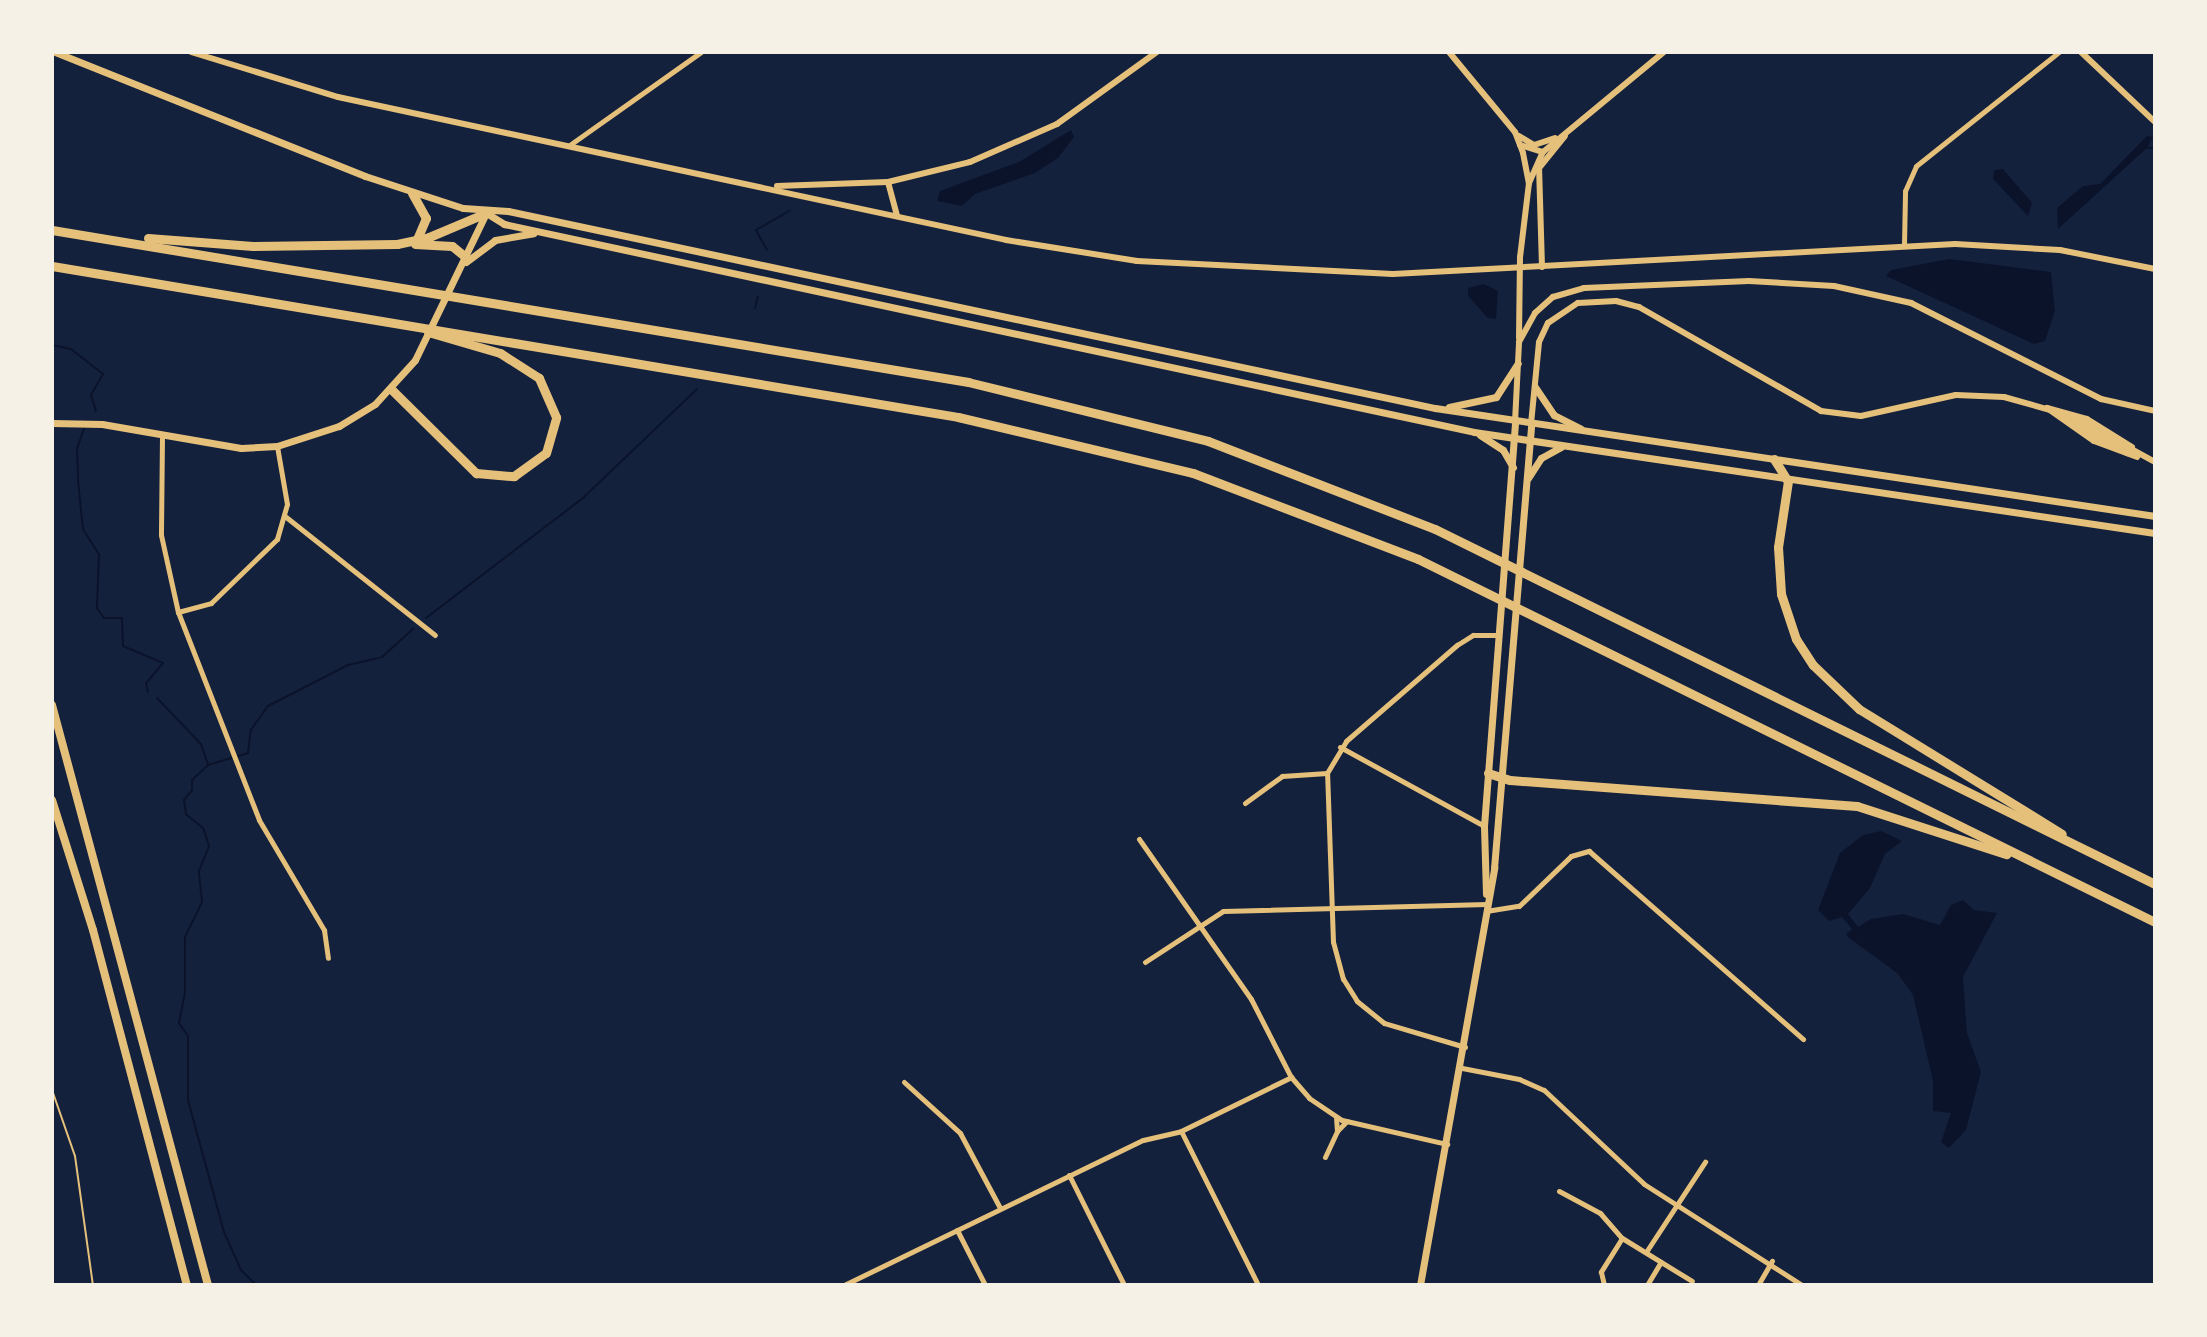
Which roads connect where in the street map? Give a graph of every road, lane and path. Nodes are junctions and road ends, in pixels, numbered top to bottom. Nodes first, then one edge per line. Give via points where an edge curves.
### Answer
1 (55, 52) edge
2 (191, 52) edge
3 (701, 52) edge
4 (1157, 52) edge
5 (1449, 52) edge
6 (1664, 52) edge
7 (2059, 52) edge
8 (2081, 52) edge
9 (2155, 122) edge
10 (1515, 132) junction
11 (1566, 135) junction
12 (571, 144) junction
13 (1520, 145) junction
14 (1552, 150) junction
15 (1543, 152) junction
16 (888, 182) junction
17 (1529, 183) junction
18 (769, 186) junction
19 (412, 193) junction
20 (486, 213) junction
21 (897, 216) junction
22 (52, 230) edge
23 (544, 233) junction
24 (106, 237) junction
25 (411, 242) junction
26 (1904, 245) junction
27 (466, 261) junction
28 (52, 266) edge
29 (1542, 267) junction
30 (1519, 268) junction
31 (2155, 269) edge
32 (881, 291) junction
33 (878, 304) junction
34 (402, 323) junction
35 (1519, 342) junction
36 (1518, 363) junction
37 (1265, 371) junction
38 (1263, 385) junction
39 (1535, 387) junction
40 (391, 389) junction
41 (1435, 408) junction
42 (2154, 412) edge
43 (1515, 422) junction
44 (52, 423) edge
45 (1531, 425) junction
46 (1474, 432) junction
47 (1594, 434) junction
48 (162, 436) junction
49 (1514, 439) junction
50 (1529, 441) junction
51 (277, 446) junction
52 (1562, 447) junction
53 (1774, 459) junction
54 (2155, 462) edge
55 (1513, 467) junction
56 (1788, 481) junction
57 (1525, 484) junction
58 (2155, 516) edge
59 (286, 517) junction
60 (2155, 533) edge
61 (178, 612) junction
62 (435, 635) dead end
63 (1499, 635) junction
64 (52, 705) edge
65 (1340, 747) junction
66 (1327, 773) junction
67 (1488, 773) junction
68 (1503, 778) junction
69 (52, 800) edge
70 (1245, 803) dead end
71 (1484, 826) junction
72 (1139, 839) dead end
73 (2081, 848) junction
74 (2026, 860) junction
75 (2155, 884) edge
76 (1331, 908) junction
77 (1487, 908) junction
78 (2155, 922) edge
79 (1199, 925) junction
80 (328, 958) dead end
81 (1145, 962) dead end
82 (1803, 1039) dead end
83 (1465, 1047) junction
84 (1462, 1068) junction
85 (1291, 1077) junction
86 (904, 1082) dead end
87 (52, 1090) edge
88 (1336, 1117) junction
89 (1347, 1121) junction
90 (1181, 1131) junction
91 (1337, 1131) junction
92 (1448, 1144) junction
93 (1325, 1157) dead end
94 (1705, 1162) dead end
95 (1069, 1174) junction
96 (1559, 1191) dead end
97 (1677, 1205) junction
98 (1000, 1208) junction
99 (957, 1230) junction
100 (1622, 1238) junction
101 (1646, 1252) junction
102 (1772, 1261) junction
103 (1661, 1262) junction
104 (1692, 1281) dead end
105 (93, 1285) edge
106 (187, 1285) edge
107 (208, 1285) edge
108 (844, 1285) edge
109 (985, 1285) edge
110 (1124, 1285) edge
111 (1258, 1285) edge
112 (1420, 1285) edge
113 (1604, 1285) edge
114 (1647, 1285) edge
115 (1758, 1285) edge
116 (1802, 1285) edge

1 - 19 main road
2 - 12 street via 338,97
3 - 12 street
4 - 16 street via 1094,101 1035,136 970,162
5 - 10 street
6 - 11 street
7 - 26 street via 1916,166 1905,191
8 - 9 street
10 - 11 street via 1534,145
10 - 13 street
11 - 14 street
11 - 15 street
12 - 18 street
13 - 15 street
13 - 17 street
14 - 15 street
14 - 29 street via 1538,178
15 - 17 street
16 - 18 street
16 - 21 street
17 - 30 street
18 - 21 street
19 - 20 main road
19 - 25 highway via 426,218
20 - 23 main road via 504,224
20 - 25 highway
20 - 27 main road
20 - 32 main road via 508,211
21 - 30 street via 1020,242 1198,267 1322,273
22 - 24 highway
23 - 27 main road via 499,238
23 - 33 main road
24 - 25 highway via 253,246
24 - 73 highway via 1025,393 1266,461 1493,557
25 - 27 highway via 452,246
26 - 29 street
26 - 31 street via 2021,246
27 - 40 main road via 420,354
28 - 34 highway
29 - 30 street
30 - 35 street
32 - 33 main road
32 - 37 main road
33 - 38 main road
34 - 40 highway via 492,350 534,373 553,398 554,436 546,453 527,471 506,478 481,474 458,461
34 - 74 highway via 1079,442 1296,509 1528,613
35 - 36 street
35 - 42 street via 1542,305 1573,289 1749,281 1834,286 1911,303 2101,399
36 - 41 main road via 1504,390 1491,400
36 - 43 street
37 - 38 main road
37 - 41 main road
38 - 46 main road
39 - 45 street
39 - 47 main road via 1554,415
39 - 54 street via 1539,342 1548,323 1578,303 1616,301 1639,307 1821,411 1870,415 1967,395 2047,408
40 - 51 main road via 339,426
41 - 43 main road
43 - 45 main road
43 - 49 main road
44 - 48 main road via 79,421
45 - 47 main road
45 - 50 main road
46 - 49 main road
46 - 55 main road via 1500,447
47 - 53 main road
48 - 51 main road via 231,447
48 - 61 street via 161,535
49 - 50 main road
49 - 55 main road
50 - 52 main road
50 - 57 main road
51 - 59 street via 287,492
52 - 56 main road
52 - 57 main road via 1541,458
53 - 56 highway
53 - 58 main road
55 - 63 main road
56 - 60 main road
56 - 73 highway via 1778,547 1781,594 1796,639 1819,674 1859,709 2034,813
57 - 68 main road
59 - 61 street via 277,539 217,599 201,609
59 - 62 street
61 - 80 street via 250,798 270,843 324,930
63 - 65 street via 1464,640
63 - 67 main road
64 - 107 highway
65 - 66 street
65 - 71 street
66 - 70 street via 1282,776
66 - 76 street
67 - 68 highway
67 - 71 main road
68 - 74 highway via 1857,806
68 - 77 main road
69 - 106 highway via 93,930
71 - 77 main road
72 - 79 street
73 - 75 highway
74 - 78 highway
76 - 77 street
76 - 79 street via 1223,911
76 - 83 street via 1336,959 1357,1001 1393,1028
77 - 82 street via 1519,906 1571,856 1589,851
77 - 83 main road
79 - 81 street
79 - 85 street via 1257,1009
83 - 84 main road
84 - 92 main road
84 - 97 street via 1519,1079 1544,1090 1581,1120 1627,1170
85 - 88 street
85 - 90 street
86 - 98 street via 960,1133
87 - 105 lane via 75,1156
88 - 89 street
88 - 91 street
89 - 91 street
89 - 92 street
90 - 95 street via 1143,1140
90 - 111 street
91 - 93 street
92 - 112 main road
94 - 97 street
95 - 98 street
95 - 110 street
96 - 100 street via 1600,1213
97 - 101 street
97 - 102 street
98 - 99 street
99 - 108 street
99 - 109 street
100 - 101 street
100 - 113 street via 1601,1272
101 - 103 street
102 - 115 street
102 - 116 street
103 - 104 street
103 - 114 street

